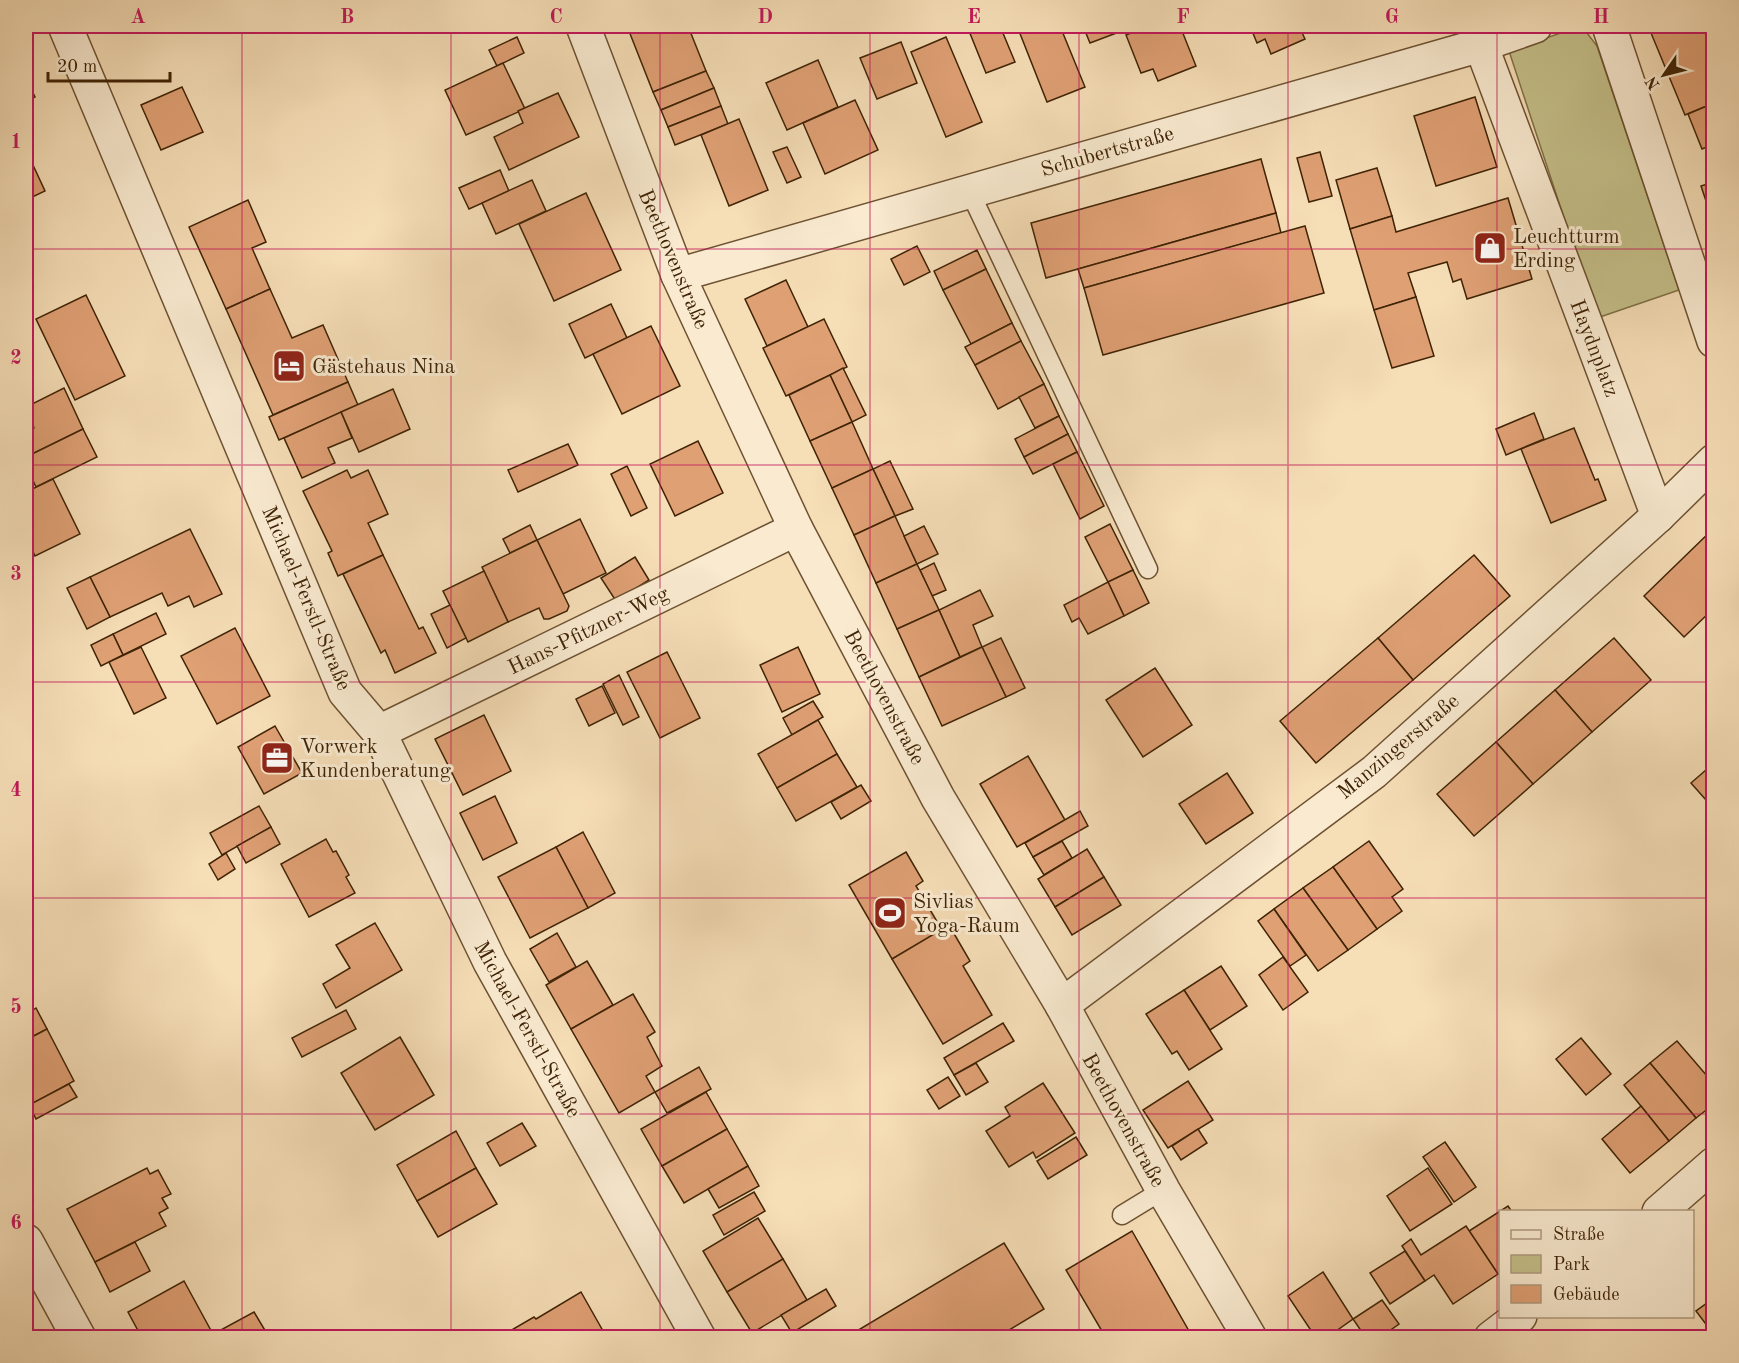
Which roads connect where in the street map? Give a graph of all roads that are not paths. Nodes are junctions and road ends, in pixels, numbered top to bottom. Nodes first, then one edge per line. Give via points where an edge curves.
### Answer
1 (65, 26) edge
2 (583, 26) edge
3 (1535, 26) edge
4 (1609, 26) edge
5 (1481, 45) junction
6 (969, 190) junction
7 (678, 275) junction
8 (1713, 341) edge
9 (1713, 460) edge
10 (1658, 516) junction
11 (796, 529) junction
12 (1148, 569) dead end
13 (379, 732) junction
14 (1062, 1005) junction
15 (1713, 1164) edge
16 (1163, 1190) junction
17 (1661, 1210) edge
18 (1122, 1215) dead end
19 (26, 1241) edge
20 (1519, 1318) edge
21 (79, 1338) edge
22 (699, 1338) edge
23 (1250, 1338) edge
24 (1491, 1338) edge

1 - 13 street, Michael-Ferstl-Straße via 345,692
2 - 7 street, Beethovenstraße
3 - 5 street, Schubertstraße
4 - 8 street
5 - 6 street, Schubertstraße
5 - 10 street, Haydnplatz
6 - 7 street, Schubertstraße
6 - 12 lane
7 - 11 street, Beethovenstraße
9 - 10 street, Manzingerstraße
10 - 14 street, Manzingerstraße via 1374,772
11 - 13 street, Hans-Pfitzner-Weg
11 - 14 street, Beethovenstraße via 938,798
13 - 22 street, Michael-Ferstl-Straße via 489,962
14 - 16 street, Beethovenstraße
15 - 17 street
16 - 18 lane
16 - 23 street, Beethovenstraße
19 - 21 street
20 - 24 street

